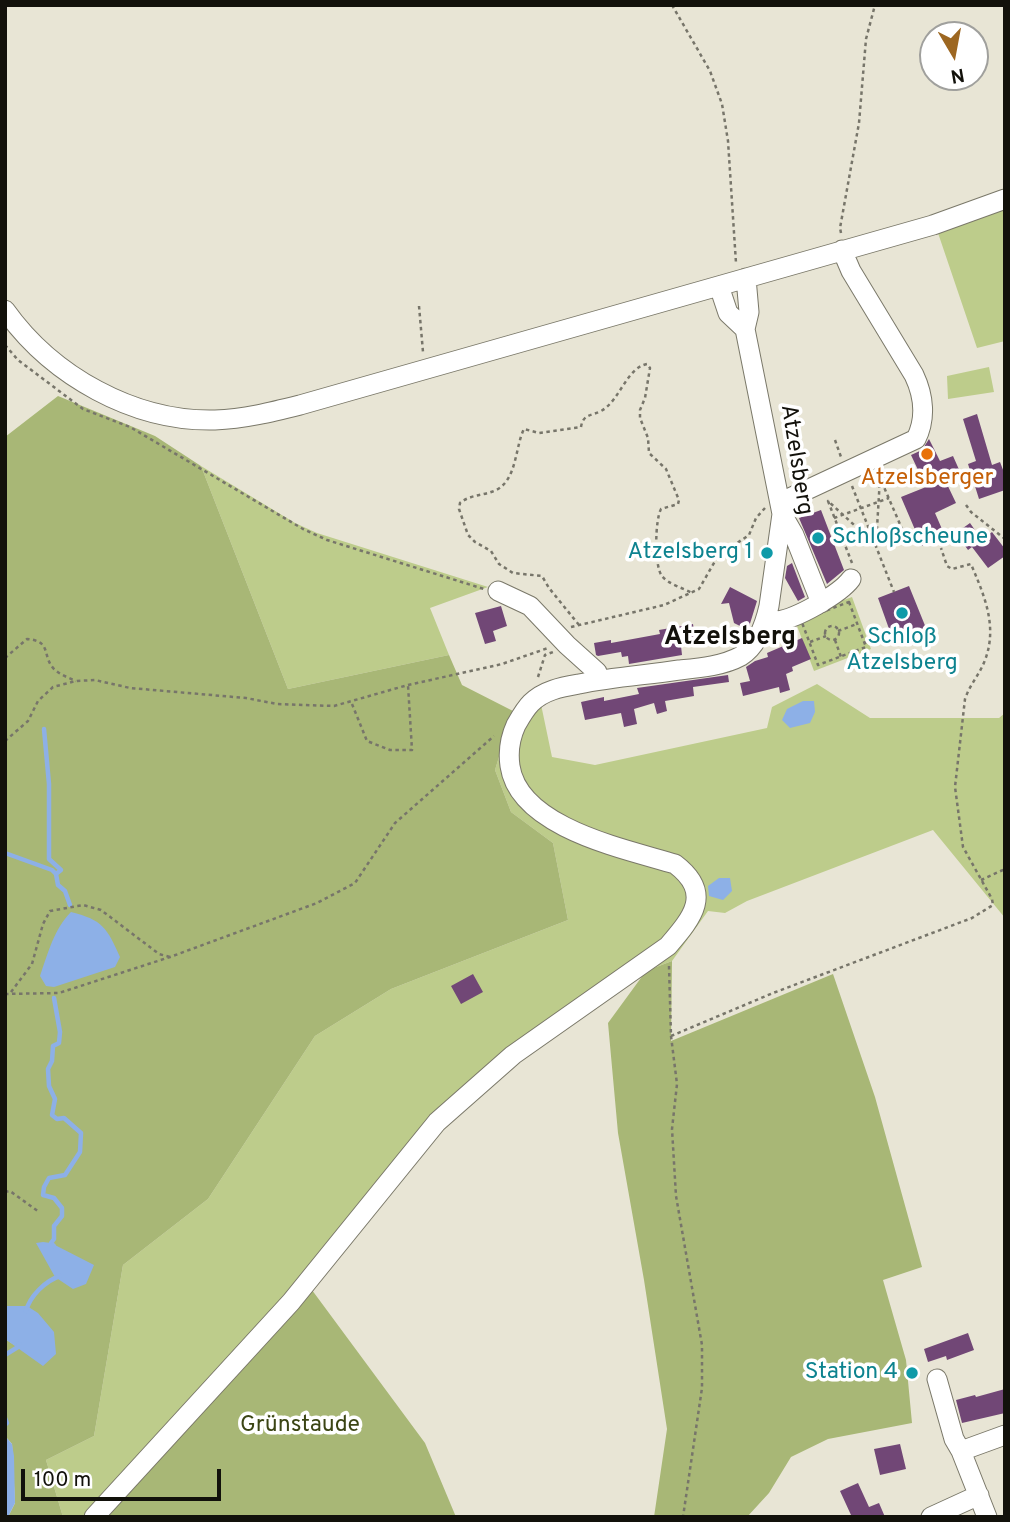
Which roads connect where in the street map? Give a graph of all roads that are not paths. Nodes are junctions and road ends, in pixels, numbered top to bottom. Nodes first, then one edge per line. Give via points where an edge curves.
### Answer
1 (1005, 199) edge
2 (842, 250) junction
3 (742, 279) junction
4 (719, 286) junction
5 (5, 310) edge
6 (746, 329) junction
7 (782, 508) junction
8 (851, 579) dead end
9 (498, 591) road end
10 (821, 603) junction
11 (766, 618) junction
12 (598, 680) junction
13 (937, 1379) dead end
14 (1005, 1435) edge
15 (961, 1451) junction
16 (979, 1495) junction
17 (94, 1517) edge
18 (931, 1517) edge
19 (987, 1517) edge

1 - 2 street
2 - 3 street
2 - 7 street via 919,386 922,426 916,439
3 - 4 street
3 - 6 street, Atzelsberg via 749,312
4 - 5 street via 300,405 213,420 173,416 117,400 82,383 50,360
4 - 6 street, Atzelsberg via 728,313
6 - 7 street, Atzelsberg
7 - 10 street
7 - 11 street, Atzelsberg
8 - 10 street
9 - 12 street via 530,606 597,672
10 - 11 street via 776,621
11 - 12 street, Atzelsberg via 753,646 741,656 722,663
12 - 17 street, Atzelsberg via 553,689 531,703 511,739 510,767 515,783 534,808 565,827 676,864 696,889 687,925 668,946 513,1055 437,1122 291,1302
13 - 15 street
14 - 15 street
15 - 16 street
16 - 18 street
16 - 19 street

